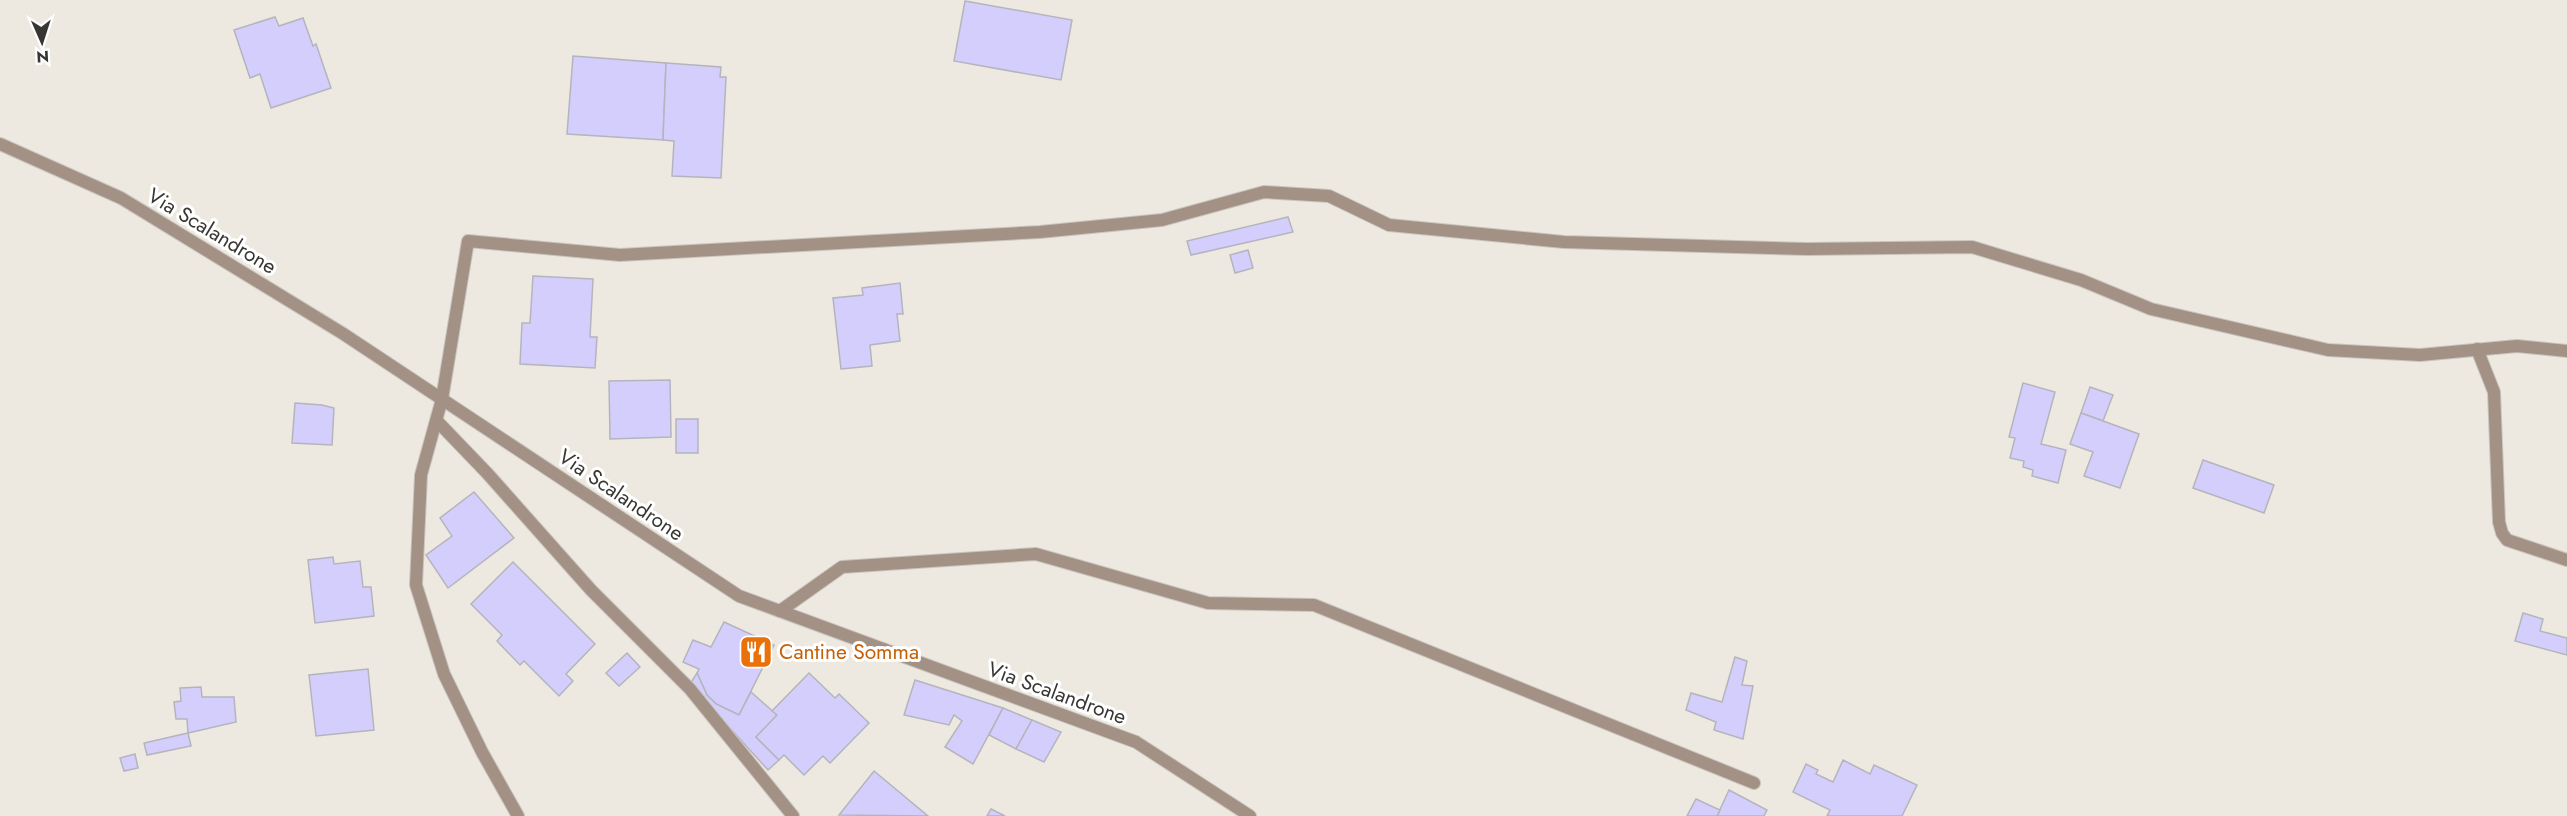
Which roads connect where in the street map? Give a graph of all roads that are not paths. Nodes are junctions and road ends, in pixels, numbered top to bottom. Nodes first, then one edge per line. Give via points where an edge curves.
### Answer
1 (0, 144) edge
2 (2477, 349) junction
3 (2567, 351) edge
4 (442, 399) junction
5 (437, 421) junction
6 (2567, 560) edge
7 (780, 611) junction
8 (1754, 783) dead end
9 (518, 816) edge
10 (793, 816) edge
11 (1250, 816) edge

1 - 4 street, Via Scalandrone via 121,198
2 - 3 street via 2517,346
2 - 4 street via 2420,355 2328,350 2151,309 2081,280 1972,247 1807,249 1564,243 1389,225 1329,195 1264,192 1162,220 1040,232 620,255 468,241
2 - 6 street via 2494,392 2502,533 2507,540
4 - 5 street
4 - 7 street, Via Scalandrone via 738,596
5 - 9 street via 421,475 416,585 444,674
5 - 10 street via 591,590 690,689
7 - 8 street via 842,567 1036,554 1208,603 1314,605
7 - 11 street, Via Scalandrone via 1136,742

